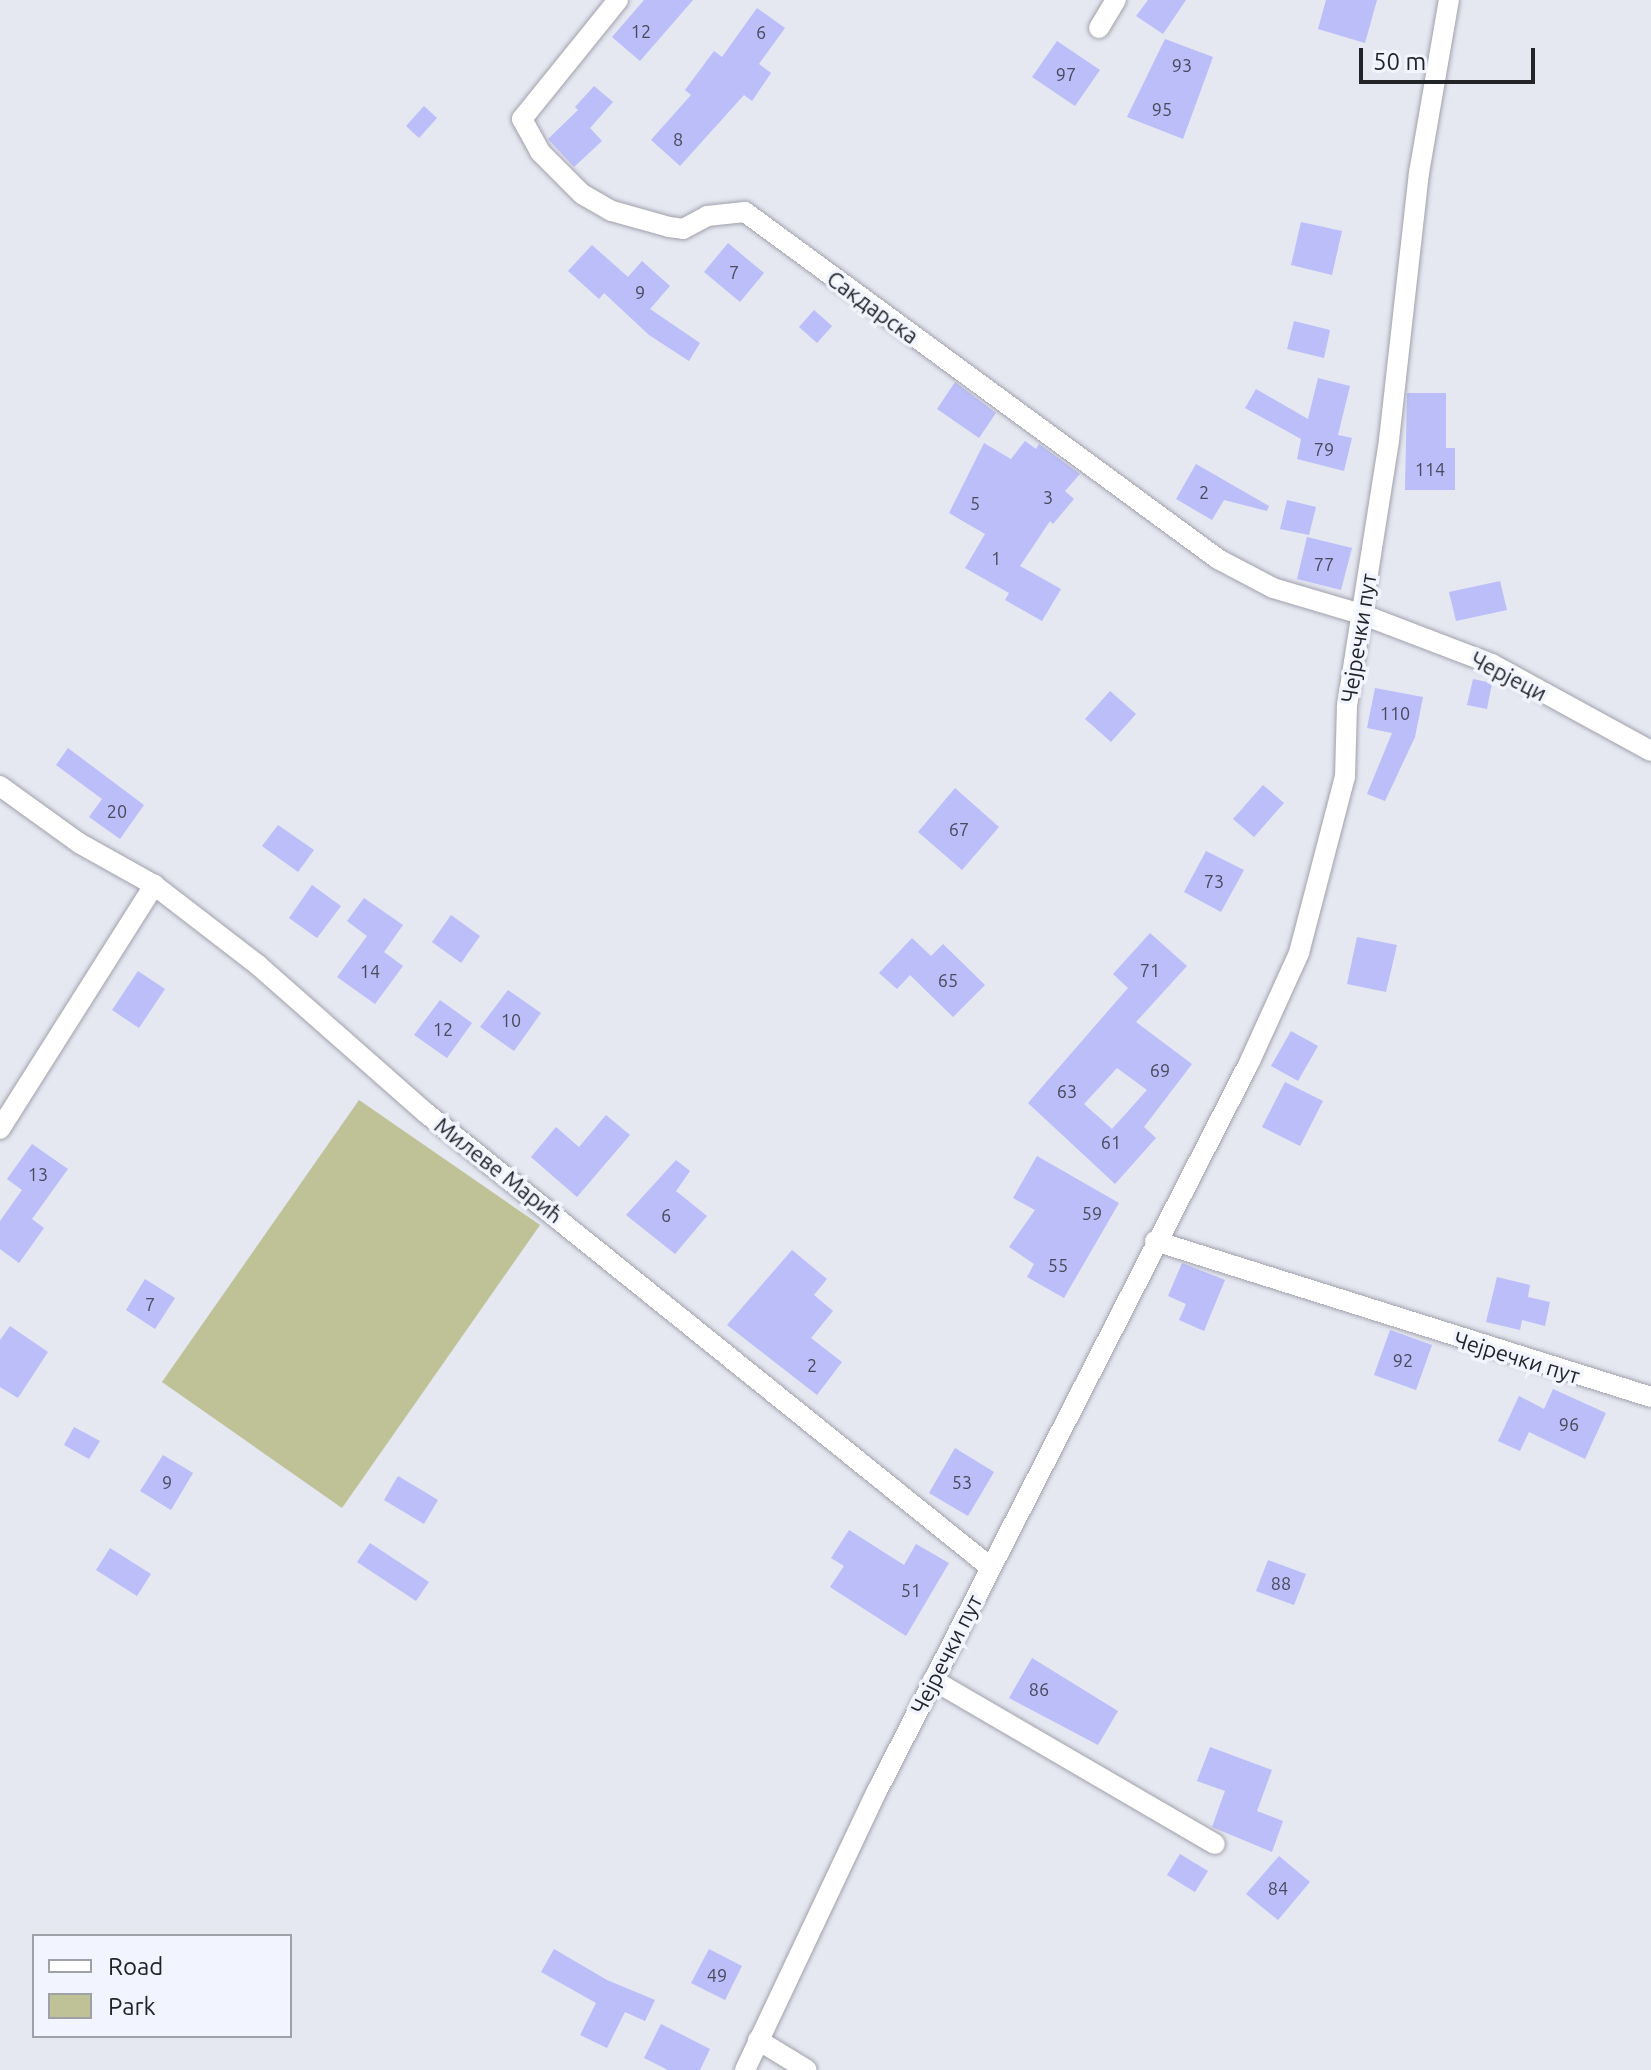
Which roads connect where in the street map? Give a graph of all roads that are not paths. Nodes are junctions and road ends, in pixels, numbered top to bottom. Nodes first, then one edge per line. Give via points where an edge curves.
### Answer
1 (618, 0) edge
2 (1116, 0) edge
3 (1449, 0) edge
4 (1099, 28) dead end
5 (1361, 614) junction
6 (1651, 751) edge
7 (0, 786) edge
8 (154, 885) junction
9 (0, 1129) edge
10 (1155, 1241) junction
11 (1651, 1397) edge
12 (990, 1567) junction
13 (933, 1680) junction
14 (1215, 1844) dead end
15 (758, 2040) junction
16 (745, 2070) edge
17 (807, 2070) edge

1 - 5 street, Сакдарска via 522,119 540,152 582,194 612,211 683,229 707,216 745,212 1218,559 1273,588
2 - 4 street
3 - 5 street, Чејречки пут via 1419,173 1389,440
5 - 6 street, Черјеци via 1492,664
5 - 10 street, Чејречки пут via 1347,706 1345,777 1299,953 1250,1061
7 - 8 street, Милеве Мaрић via 79,843
8 - 9 street
8 - 12 street, Милеве Мaрић via 258,965 426,1113
10 - 11 street, Чејречки пут
10 - 12 street, Чејречки пут via 1032,1495
12 - 13 street, Чејречки пут
13 - 14 street
13 - 15 street, Чејречки пут
15 - 16 street, Чејречки пут
15 - 17 street

